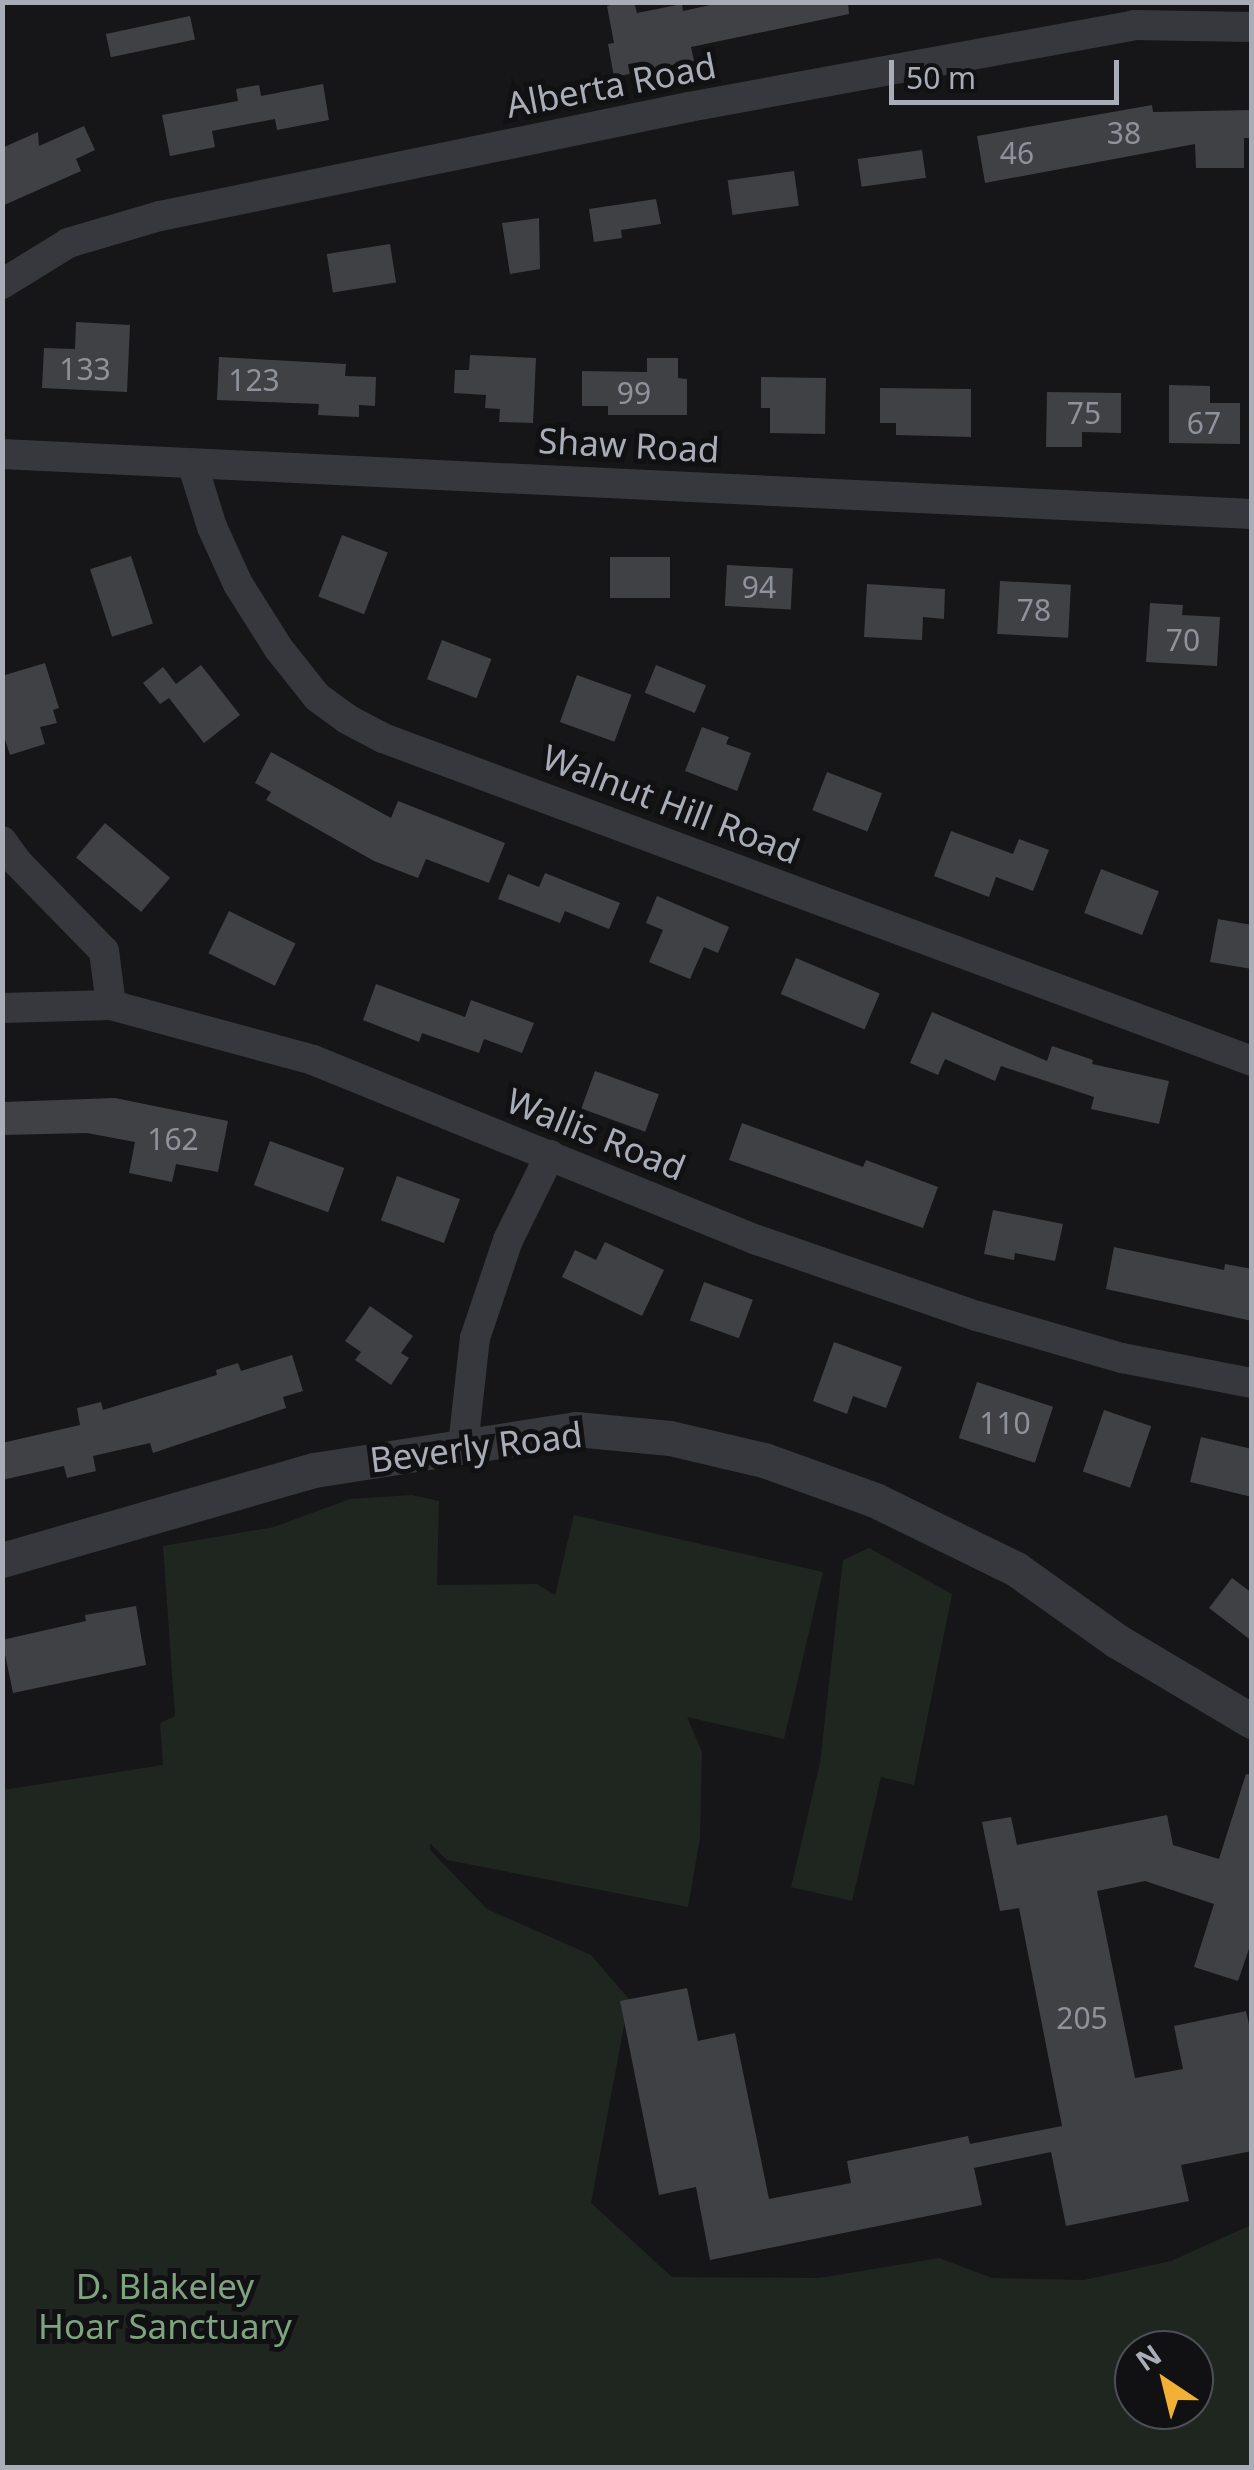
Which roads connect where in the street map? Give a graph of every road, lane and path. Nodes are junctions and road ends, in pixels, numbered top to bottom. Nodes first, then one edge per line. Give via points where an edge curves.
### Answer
1 (1252, 27) edge
2 (2, 284) edge
3 (2, 454) edge
4 (193, 466) junction
5 (1252, 514) edge
6 (2, 840) edge
7 (111, 1005) junction
8 (2, 1008) edge
9 (1252, 1061) edge
10 (550, 1155) junction
11 (1252, 1384) edge
12 (463, 1446) junction
13 (2, 1560) edge
14 (1252, 1721) edge

1 - 2 street, Alberta Road via 1134,25 552,135 160,216 68,243
3 - 4 street, Shaw Road
4 - 5 street, Shaw Road
4 - 9 street, Walnut Hill Road via 238,584 308,685 347,719 383,738
6 - 7 street via 104,952
7 - 8 street, Wallis Road
7 - 10 street, Wallis Road via 313,1060
10 - 11 street, Wallis Road via 758,1240 977,1316 1122,1358
10 - 12 street via 508,1240 476,1338
12 - 13 street, Beverly Road via 314,1470
12 - 14 street, Beverly Road via 576,1429 670,1438 764,1460 875,1500 1016,1569 1117,1641

